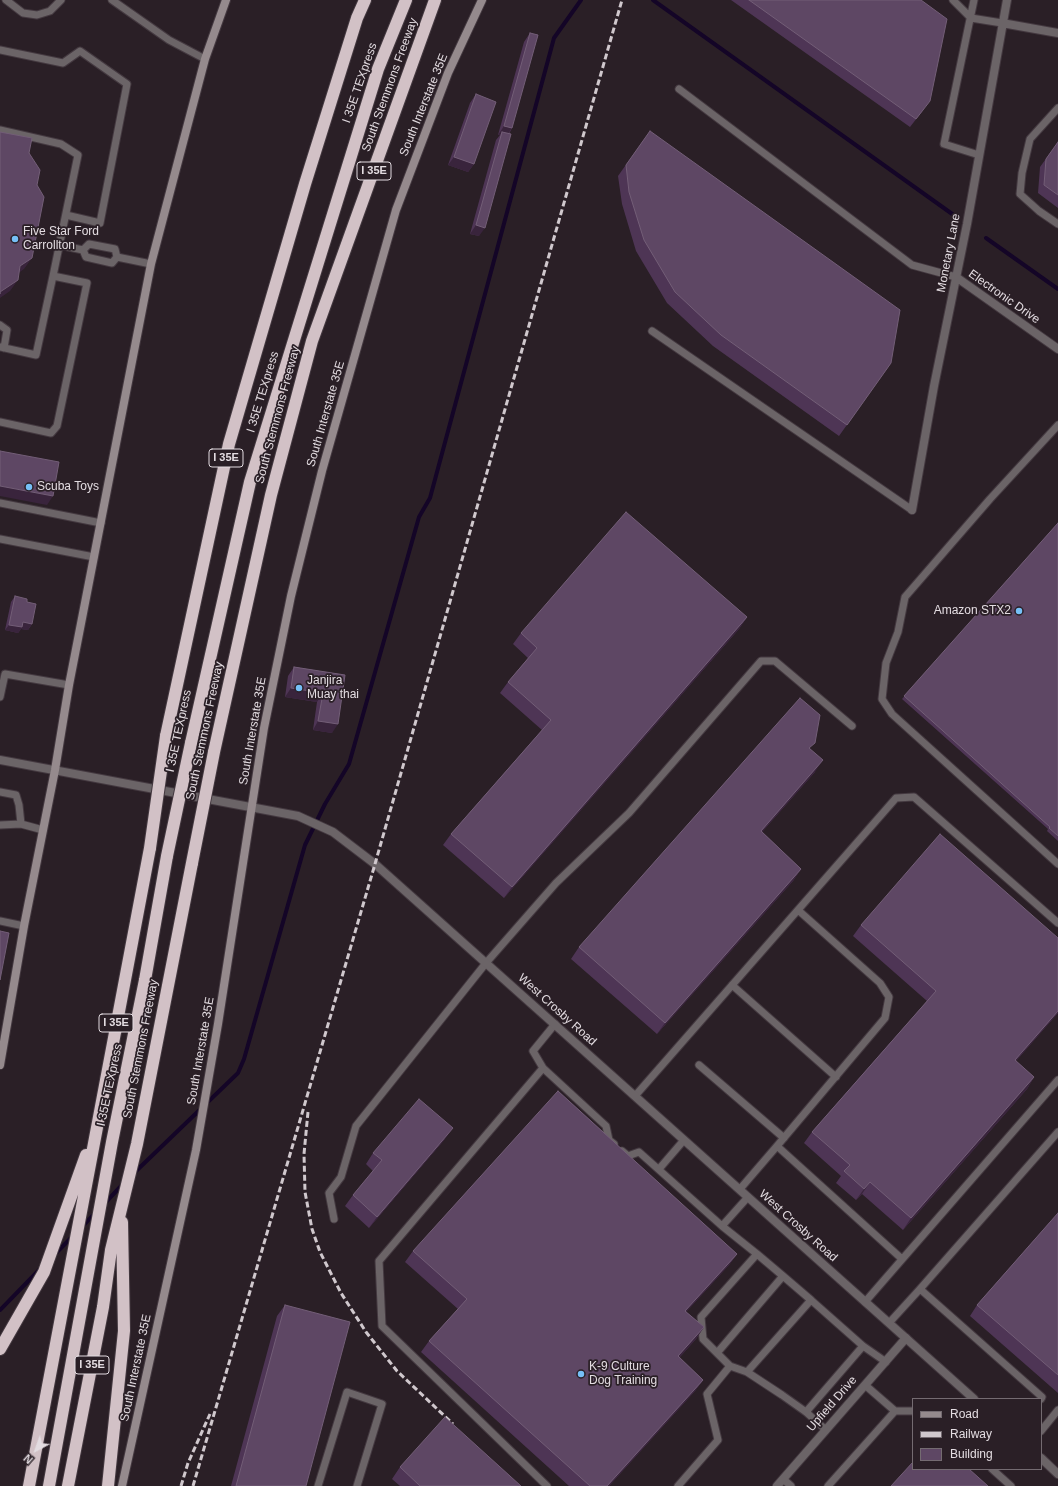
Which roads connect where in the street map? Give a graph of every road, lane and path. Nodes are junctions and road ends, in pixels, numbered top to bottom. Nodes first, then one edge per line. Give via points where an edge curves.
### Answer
1 (6, 0) edge
2 (61, 0) edge
3 (112, 0) edge
4 (226, 0) edge
5 (365, 0) edge
6 (406, 0) edge
7 (435, 0) edge
8 (482, 0) edge
9 (953, 0) edge
10 (974, 0) edge
11 (1007, 0) edge
12 (971, 18) junction
13 (1002, 23) junction
14 (1058, 33) edge
15 (0, 50) edge
16 (205, 59) junction
17 (678, 89) dead end
18 (1058, 108) edge
19 (0, 130) edge
20 (979, 155) junction
21 (66, 216) junction
22 (1058, 224) edge
23 (59, 245) junction
24 (83, 250) junction
25 (117, 257) junction
26 (151, 264) junction
27 (53, 276) junction
28 (956, 277) junction
29 (0, 325) edge
30 (652, 331) dead end
31 (2, 347) edge
32 (1058, 349) edge
33 (0, 422) edge
34 (1058, 425) edge
35 (1052, 432) junction
36 (1058, 437) edge
37 (0, 503) edge
38 (912, 510) joint
39 (101, 523) junction
40 (0, 540) edge
41 (94, 557) junction
42 (69, 686) junction
43 (0, 697) edge
44 (852, 726) dead end
45 (0, 760) edge
46 (55, 770) junction
47 (0, 792) edge
48 (252, 809) junction
49 (21, 824) junction
50 (0, 825) edge
51 (43, 830) junction
52 (1058, 864) edge
53 (798, 910) junction
54 (0, 921) edge
55 (1058, 924) edge
56 (24, 926) junction
57 (486, 963) junction
58 (732, 986) junction
59 (555, 1024) junction
60 (1, 1050) edge
61 (699, 1064) dead end
62 (0, 1065) edge
63 (543, 1068) junction
64 (836, 1077) junction
65 (1058, 1080) edge
66 (635, 1096) junction
67 (96, 1126) junction
68 (1058, 1132) edge
69 (784, 1138) junction
70 (684, 1140) junction
71 (777, 1146) junction
72 (658, 1169) junction
73 (740, 1189) junction
74 (748, 1197) junction
75 (122, 1205) junction
76 (334, 1219) dead end
77 (722, 1226) junction
78 (757, 1254) junction
79 (902, 1259) junction
80 (783, 1276) junction
81 (920, 1289) junction
82 (811, 1300) junction
83 (865, 1302) junction
84 (889, 1323) junction
85 (906, 1338) junction
86 (863, 1346) junction
87 (0, 1349) edge
88 (717, 1353) junction
89 (886, 1362) junction
90 (730, 1366) junction
91 (747, 1372) junction
92 (865, 1385) junction
93 (973, 1398) edge
94 (1042, 1398) edge
95 (1058, 1410) edge
96 (895, 1411) junction
97 (912, 1411) edge
98 (806, 1412) junction
99 (826, 1430) junction
100 (1042, 1430) edge
101 (1042, 1459) edge
102 (993, 1470) edge
103 (1058, 1474) edge
104 (783, 1479) junction
105 (50, 1481) edge
106 (69, 1483) edge
107 (29, 1486) edge
108 (108, 1486) edge
109 (122, 1486) edge
110 (318, 1486) edge
111 (357, 1486) edge
112 (547, 1486) edge
113 (678, 1486) edge
114 (777, 1486) edge
115 (790, 1486) edge
116 (828, 1486) edge
117 (1011, 1486) edge

1 - 2 lane via 23,13 37,15 50,11
3 - 16 lane via 169,40
4 - 16 main road
5 - 67 highway, I 35E, bridge via 357,18 305,184 229,444 166,736 150,848
6 - 105 highway, I 35E TEXpress, bridge via 376,76 250,482 167,856
7 - 75 highway, South Stemmons Freeway / I 35E, bridge via 312,341 271,495 214,752 137,1144
8 - 48 main road, South Interstate 35E via 448,73 394,217 322,471 291,596 264,728
9 - 12 lane
10 - 12 lane
11 - 13 street, Monetary Lane
12 - 13 lane
12 - 20 lane via 944,144
13 - 14 street
13 - 20 street, Monetary Lane
15 - 21 lane via 63,64 80,52 127,84 100,223
16 - 26 main road
17 - 28 lane via 912,265
18 - 22 lane via 1030,139 1020,194
19 - 21 lane via 61,144 78,155
20 - 28 street, Monetary Lane
21 - 23 lane
23 - 24 lane
23 - 27 lane
24 - 25 lane via 86,257 112,263
24 - 25 lane via 89,244 102,246 114,249
25 - 26 lane
26 - 39 main road
27 - 31 lane via 36,355
27 - 33 lane via 86,283 57,426 51,433
28 - 32 street, Electronic Drive
28 - 38 street, Monetary Lane
29 - 31 lane via 7,330
30 - 38 lane
34 - 35 lane
35 - 36 lane
35 - 52 lane via 990,499 906,597 898,632 886,663 882,699 892,714
37 - 39 lane
39 - 41 main road
40 - 41 lane
41 - 42 main road
42 - 43 lane via 5,674
42 - 46 main road
44 - 57 lane via 776,661 761,661 629,813 556,883
45 - 46 street, West Crosby Road
46 - 48 street, West Crosby Road
46 - 51 main road
47 - 49 lane via 16,795
48 - 57 street, West Crosby Road via 298,816 333,832 375,864
48 - 109 main road, South Interstate 35E via 196,1150
49 - 50 lane
49 - 51 lane
51 - 56 main road
53 - 55 lane via 896,798 914,797
53 - 58 lane
53 - 64 lane via 880,983 889,997 885,1018
54 - 56 lane
56 - 60 main road
57 - 59 street, West Crosby Road
57 - 76 lane via 356,1126 341,1177 329,1193
58 - 64 lane
58 - 66 lane
59 - 63 lane via 533,1051
59 - 66 street, West Crosby Road
60 - 62 main road
61 - 69 lane
63 - 72 lane via 606,1126 609,1140 628,1156 639,1152
63 - 112 lane via 379,1261 382,1326
64 - 69 lane
65 - 79 lane
66 - 70 street, West Crosby Road
67 - 87 highway via 44,1272
67 - 107 highway, I 35E via 68,1288
68 - 81 lane
69 - 71 lane
70 - 72 lane
70 - 73 street, West Crosby Road
71 - 73 lane
71 - 79 lane
72 - 77 lane
73 - 74 street, West Crosby Road
74 - 77 lane
74 - 83 street, West Crosby Road
75 - 106 highway, South Stemmons Freeway / I 35E via 111,1250 103,1307
75 - 108 highway via 124,1331
77 - 78 lane
78 - 80 lane
78 - 88 lane via 701,1317 703,1339
79 - 83 lane
80 - 82 lane
80 - 88 lane
81 - 84 lane
81 - 94 lane
82 - 86 lane
82 - 91 lane
83 - 84 street, West Crosby Road
84 - 85 street, West Crosby Road
85 - 89 street, Upfield Drive
85 - 93 street, West Crosby Road
86 - 89 lane
86 - 98 lane
88 - 90 lane
89 - 92 street, Upfield Drive
90 - 91 lane
90 - 113 lane via 707,1394 718,1440
91 - 98 lane
92 - 96 lane
92 - 99 street, Upfield Drive
95 - 100 lane
96 - 97 lane
96 - 116 lane
98 - 99 lane
99 - 104 street, Upfield Drive
101 - 103 street
102 - 117 lane
104 - 114 street, Upfield Drive
104 - 115 lane
110 - 111 lane via 347,1392 382,1404

